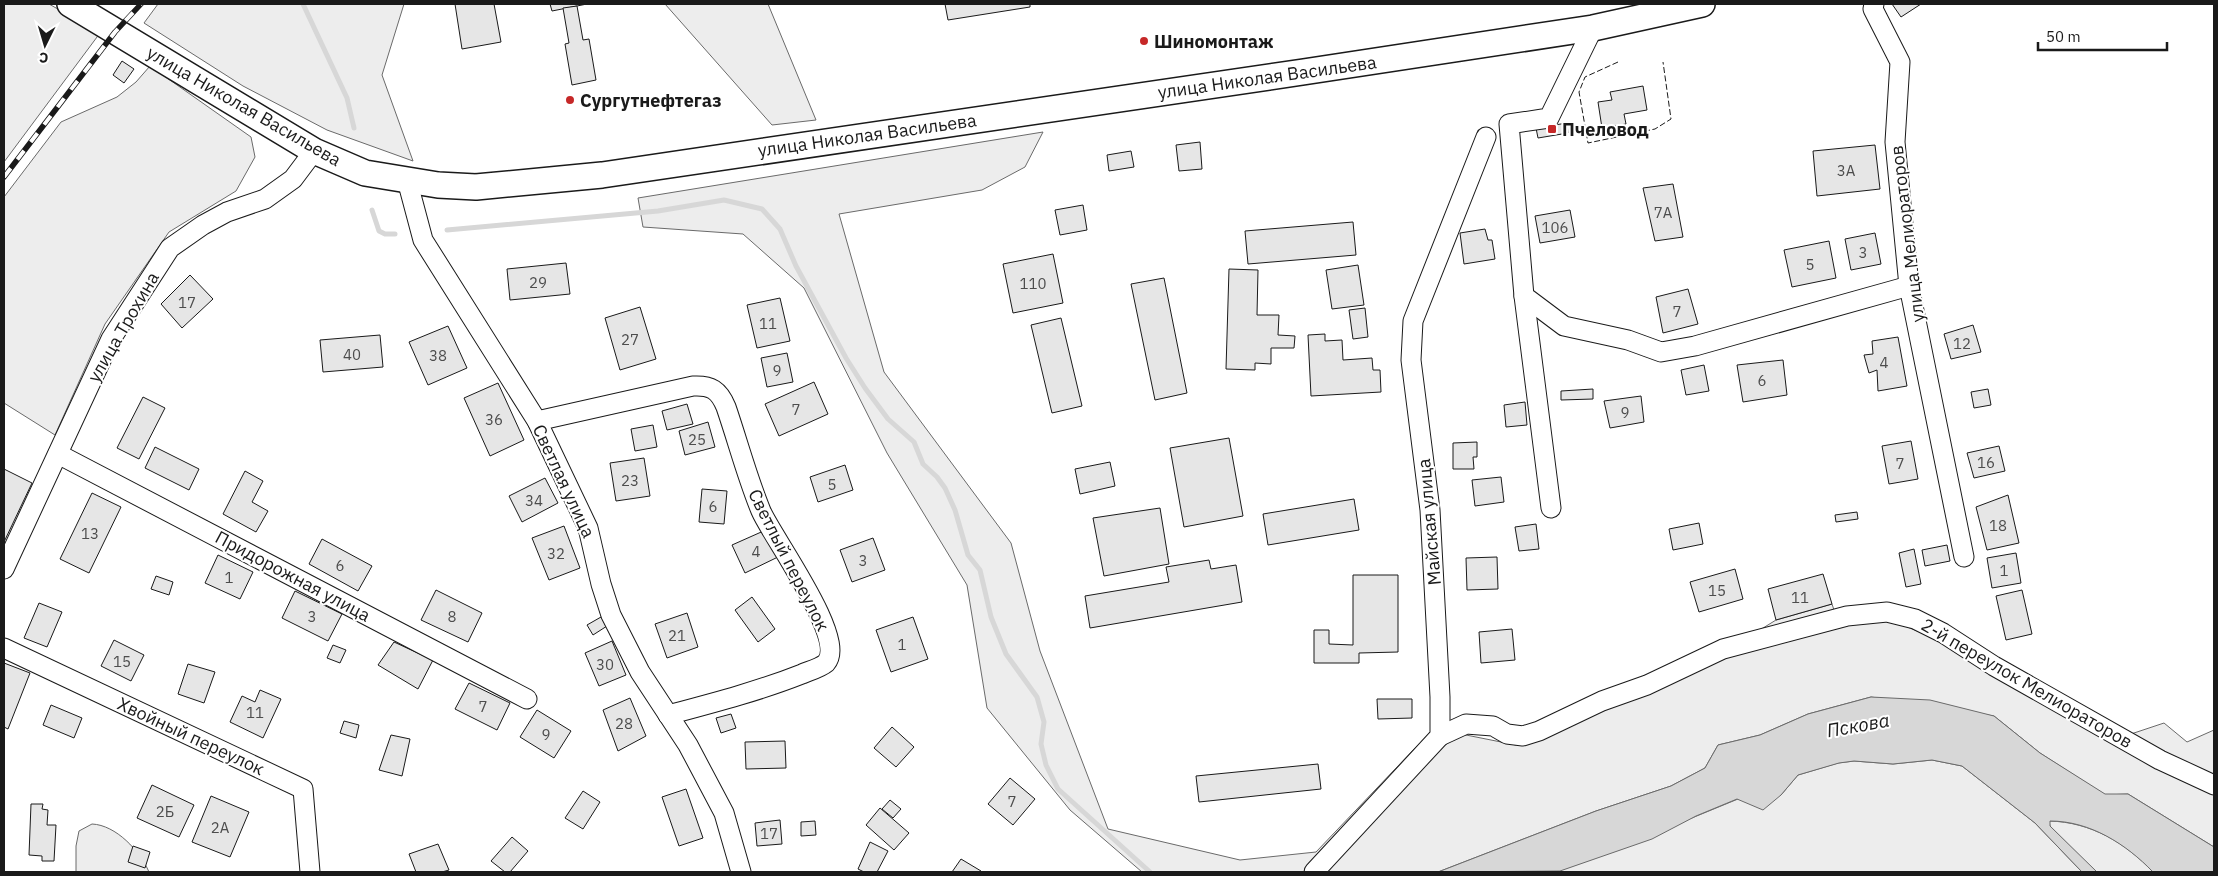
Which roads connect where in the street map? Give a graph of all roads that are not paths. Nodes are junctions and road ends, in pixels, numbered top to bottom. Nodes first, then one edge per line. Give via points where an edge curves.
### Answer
1 (70, 4) edge
2 (1702, 4) edge
3 (1874, 4) edge
4 (1593, 28) junction
5 (1486, 136) dead end
6 (314, 151) junction
7 (407, 180) junction
8 (1909, 286) junction
9 (1524, 296) junction
10 (537, 421) junction
11 (58, 454) junction
12 (1551, 508) dead end
13 (1964, 557) dead end
14 (4, 569) edge
15 (4, 648) edge
16 (527, 699) dead end
17 (668, 715) junction
18 (1440, 736) junction
19 (2214, 785) edge
20 (310, 872) edge
21 (741, 872) edge
22 (1314, 872) edge

1 - 6 main road, улица Николая Васильева
2 - 4 main road, улица Николая Васильева
3 - 8 street, улица Мелиораторов via 1873,9 1900,62 1895,142
4 - 7 main road, улица Николая Васильева via 602,175 476,187
4 - 9 street via 1548,118 1509,124
5 - 18 street, Майская улица via 1413,322 1412,360 1430,520
6 - 7 main road, улица Николая Васильева via 365,173
6 - 11 street, улица Трохина via 293,179 265,199 227,212 170,248 111,339
7 - 10 street, Светлая улица via 422,240
8 - 9 street via 1695,346 1661,352 1628,340 1564,326
8 - 13 street, улица Мелиораторов
9 - 12 street
10 - 17 street, Светлая улица via 588,528 611,615 640,672
10 - 17 street, Светлый переулок via 693,386 711,387 720,394 726,407 762,513 809,591 827,631 829,655 820,666 776,683
11 - 14 street, улица Трохина
11 - 16 street, Придорожная улица
15 - 20 street, Хвойный переулок via 303,789
17 - 21 street, Светлая улица via 724,813
18 - 19 street, 2-й переулок Мелиораторов via 1466,724 1493,726 1507,734 1523,736 1647,685 1723,649 1847,616 1887,612 1915,619 1943,633 1994,666 2160,760
18 - 22 street

